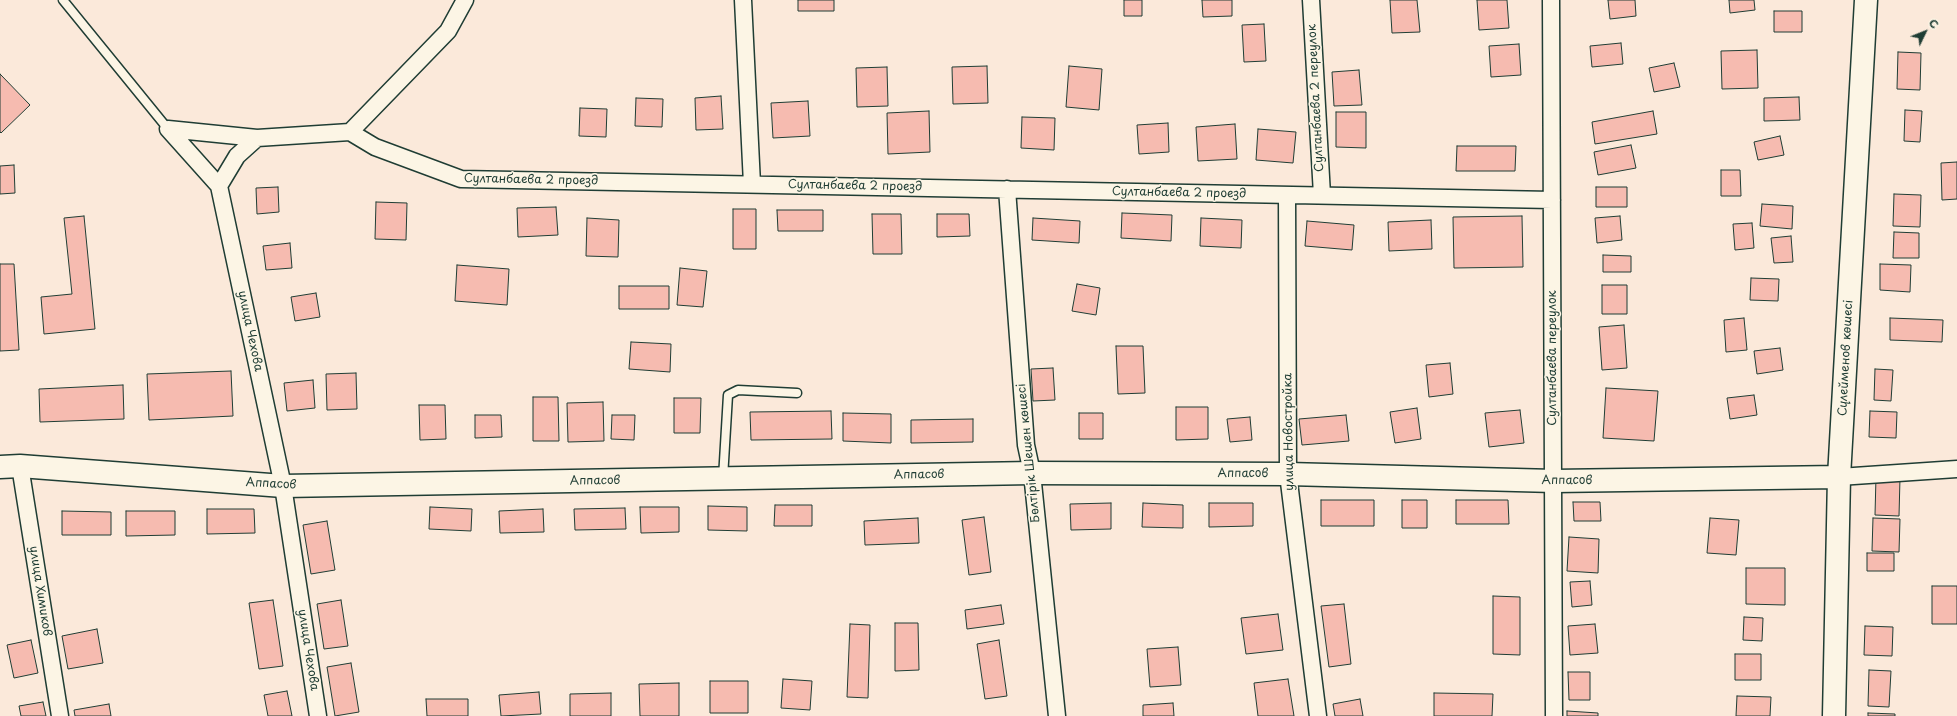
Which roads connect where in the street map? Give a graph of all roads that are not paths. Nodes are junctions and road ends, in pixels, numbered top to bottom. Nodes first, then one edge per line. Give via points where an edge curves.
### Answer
1 (63, 0) edge
2 (465, 0) edge
3 (743, 0) edge
4 (1311, 0) edge
5 (1551, 0) edge
6 (1866, 0) edge
7 (168, 129) junction
8 (350, 132) junction
9 (257, 138) junction
10 (752, 184) junction
11 (219, 186) junction
12 (1007, 189) junction
13 (1287, 195) junction
14 (1322, 196) junction
15 (1552, 200) junction
16 (797, 393) dead end
17 (10, 466) edge
18 (1957, 469) edge
19 (1032, 473) junction
20 (1288, 474) junction
21 (1839, 477) junction
22 (723, 478) junction
23 (1554, 481) junction
24 (283, 486) junction
25 (60, 716) edge
26 (318, 716) edge
27 (1057, 716) edge
28 (1318, 716) edge
29 (1554, 716) edge
30 (1834, 716) edge

1 - 7 lane, улица Чехова
2 - 8 street via 448,31
3 - 10 street
4 - 14 street, Султанбаева 2 переулок
5 - 15 street, Султанбаева переулок
6 - 21 street, Сүлейменов көшесі
7 - 9 street
7 - 11 street, улица Чехова
8 - 9 street
8 - 10 street, Султанбаева 2 проезд via 375,147 461,179
9 - 11 street via 237,156
10 - 12 street, Султанбаева 2 проезд
11 - 24 street, улица Чехова
12 - 13 street, Султанбаева 2 проезд
12 - 19 street, Бөлтірік Шешен көшесі via 1026,445
13 - 14 street, Султанбаева 2 проезд
13 - 20 street, улица Новостройка
14 - 15 street, Султанбаева 2 проезд
15 - 23 street, Султанбаева переулок
16 - 22 lane via 738,390 728,395
17 - 24 street, Аппасов
17 - 25 street, улица Химиков
18 - 21 street
19 - 20 street, Аппасов
19 - 22 street, Аппасов
19 - 27 street, Бөлтірік Шешен көшесі
20 - 23 street, Аппасов
20 - 28 street, улица Новостройка
21 - 23 street, Аппасов
21 - 30 street, Сүлейменов көшесі
22 - 24 street, Аппасов
23 - 29 street, Султанбаева переулок
24 - 26 street, улица Чехова

